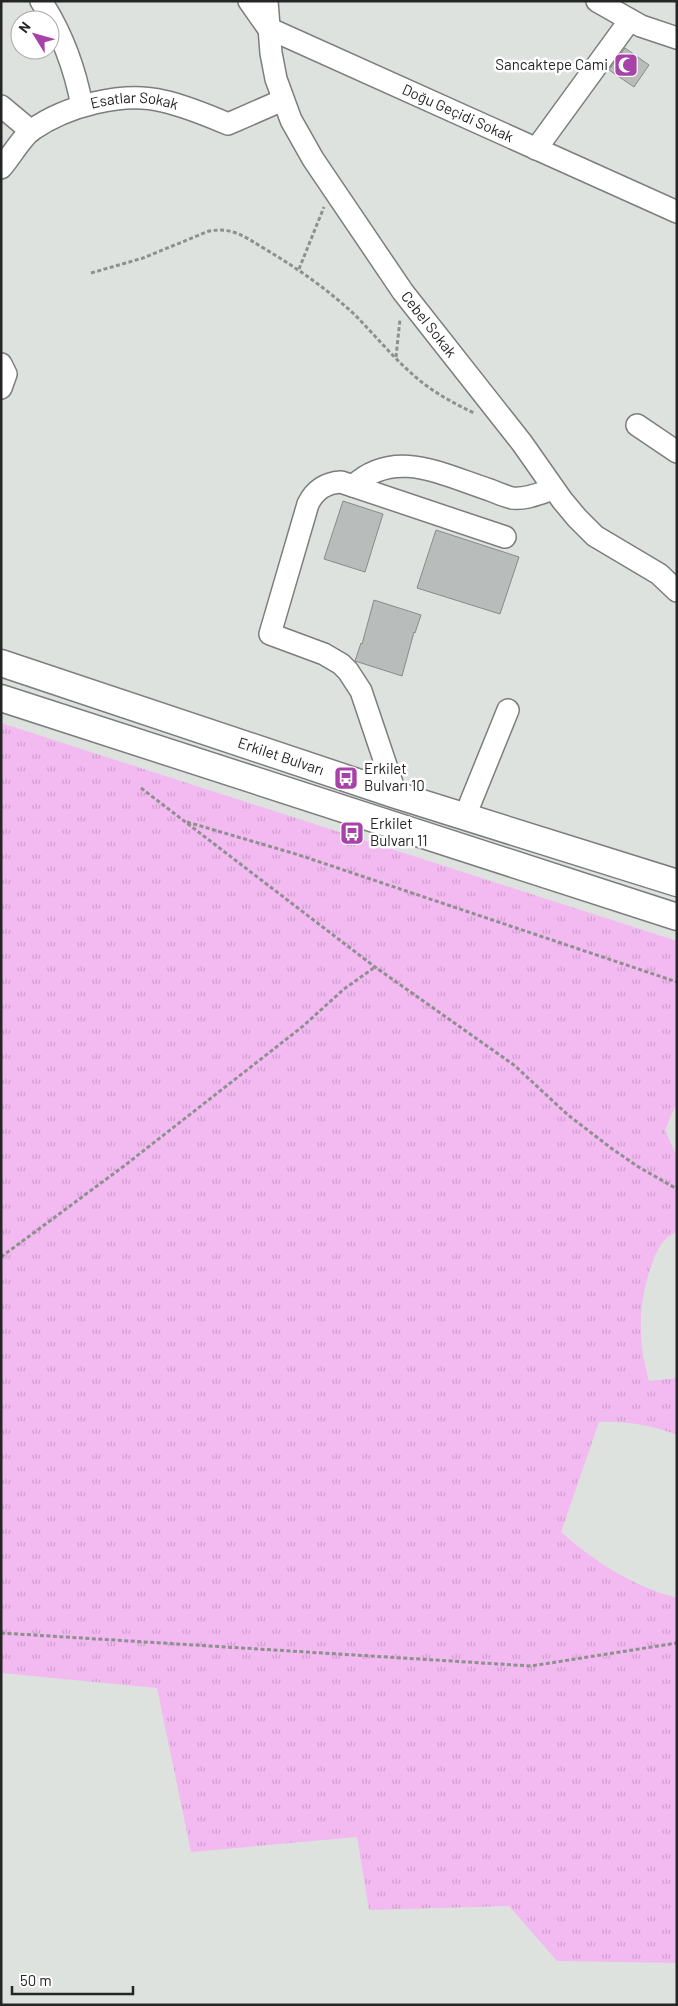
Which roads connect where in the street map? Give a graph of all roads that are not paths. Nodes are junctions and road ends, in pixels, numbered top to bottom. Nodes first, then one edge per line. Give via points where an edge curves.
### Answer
1 (41, 1) edge
2 (249, 1) edge
3 (267, 1) edge
4 (597, 1) edge
5 (630, 20) junction
6 (268, 28) junction
7 (677, 38) edge
8 (283, 100) junction
9 (1, 106) edge
10 (82, 106) junction
11 (31, 131) junction
12 (536, 149) junction
13 (1, 168) edge
14 (677, 212) edge
15 (1, 364) edge
16 (1, 388) edge
17 (637, 425) dead end
18 (677, 452) edge
19 (352, 486) junction
20 (554, 489) junction
21 (505, 537) dead end
22 (675, 584) edge
23 (1, 663) edge
24 (1, 698) edge
25 (508, 710) dead end
26 (396, 794) junction
27 (465, 816) junction
28 (677, 883) edge
29 (677, 917) edge

1 - 10 street via 60,34 76,77
2 - 6 street
3 - 6 street, Cebel Sokak
4 - 5 street
5 - 7 street
5 - 12 street
6 - 8 street, Cebel Sokak
6 - 12 street, Doğu Geçidi Sokak
8 - 10 street, Esatlar Sokak via 228,124 149,98
8 - 20 street, Cebel Sokak via 301,140 403,292 522,443
9 - 11 street
10 - 11 street, Esatlar Sokak
11 - 13 street, Esatlar Sokak
12 - 14 street, Doğu Geçidi Sokak
15 - 16 street via 6,374
17 - 18 street
19 - 20 street via 378,469 400,465 424,469 513,498
19 - 21 street
19 - 26 street via 333,483 310,498 270,634 324,654 348,671 361,691
20 - 22 street, Cebel Sokak via 595,536
23 - 26 main road, Erkilet Bulvarı
24 - 29 main road
25 - 27 street
26 - 27 main road, Erkilet Bulvarı
27 - 28 main road, Erkilet Bulvarı

